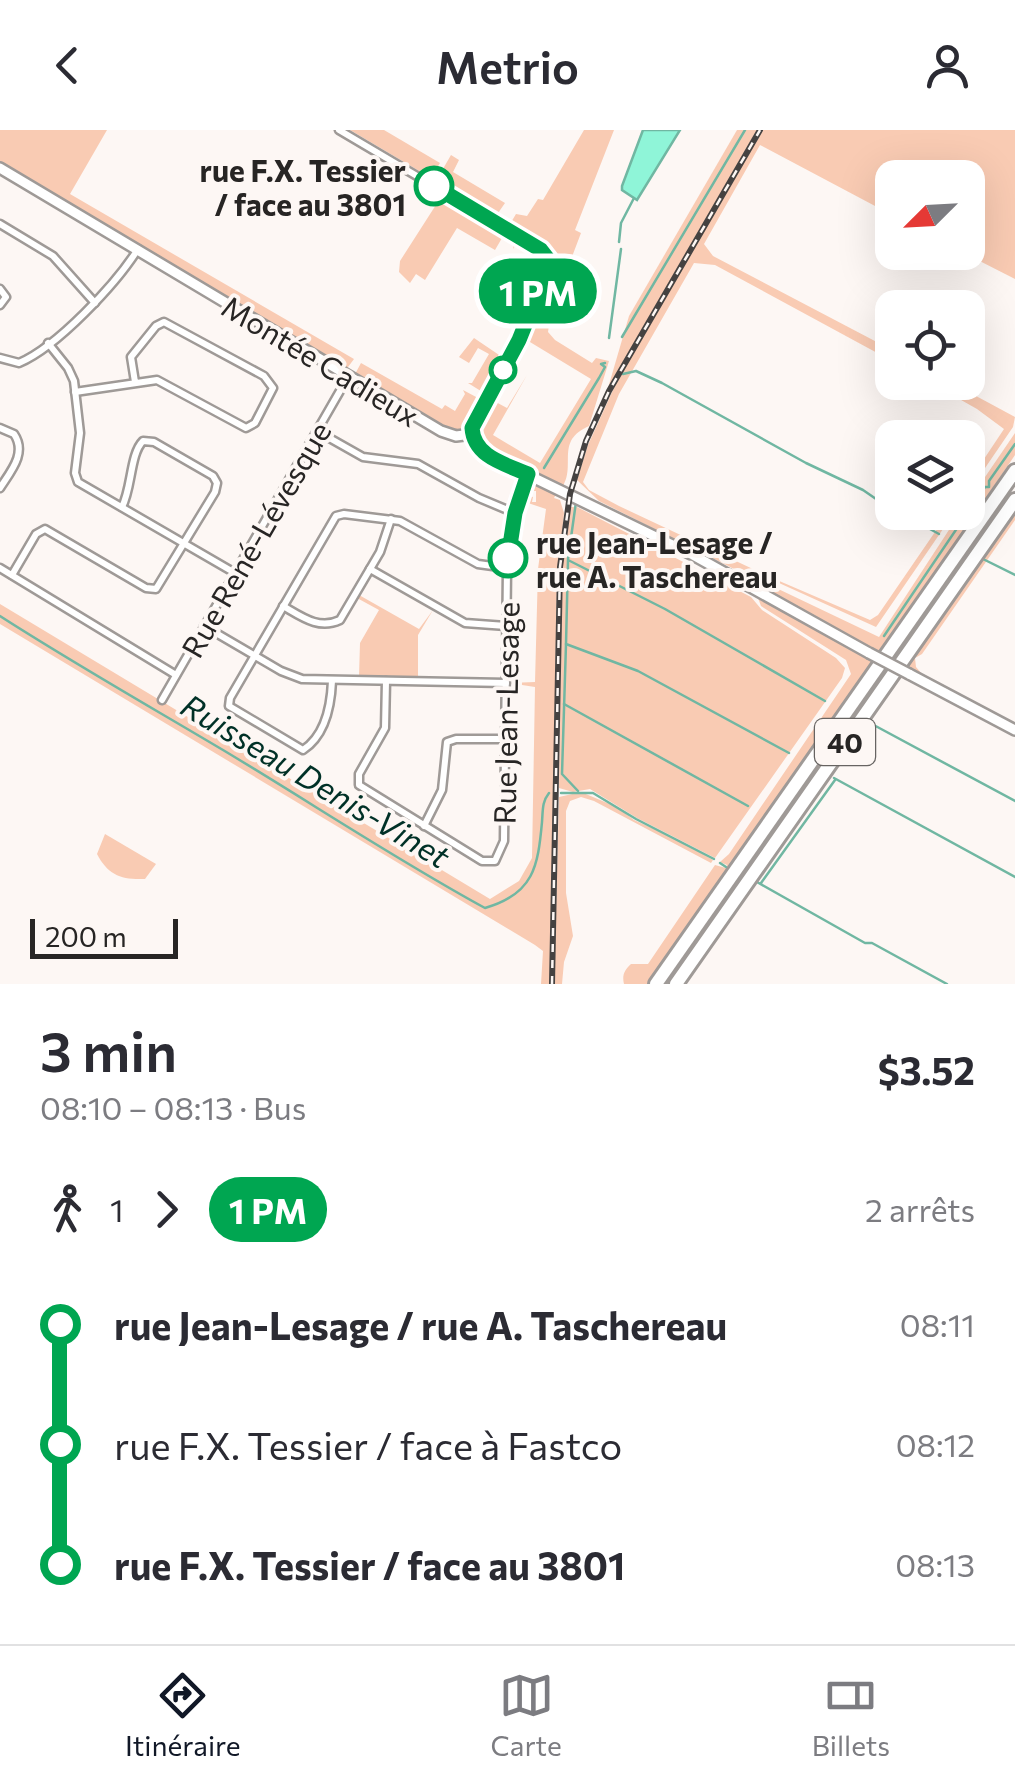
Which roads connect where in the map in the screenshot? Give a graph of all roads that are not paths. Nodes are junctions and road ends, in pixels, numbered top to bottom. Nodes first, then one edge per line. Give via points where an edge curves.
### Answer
1 (340, 130) edge
2 (0, 168) edge
3 (0, 224) edge
4 (138, 249) junction
5 (0, 289) edge
6 (94, 304) junction
7 (0, 306) edge
8 (48, 343) junction
9 (0, 358) edge
10 (348, 377) junction
11 (134, 382) junction
12 (76, 392) junction
13 (0, 428) edge
14 (317, 431) junction
15 (472, 434) junction
16 (528, 474) junction
17 (1013, 474) edge
18 (0, 488) edge
19 (1015, 500) edge
20 (122, 508) junction
21 (515, 513) junction
22 (391, 519) junction
23 (185, 544) junction
24 (0, 568) edge
25 (507, 568) junction
26 (370, 569) junction
27 (235, 573) junction
28 (12, 575) junction
29 (283, 606) junction
30 (204, 626) junction
31 (506, 626) junction
32 (255, 656) junction
33 (176, 675) junction
34 (332, 681) junction
35 (386, 681) junction
36 (506, 682) junction
37 (162, 700) dead end
38 (1015, 730) edge
39 (505, 739) junction
40 (424, 826) junction
41 (656, 984) edge
42 (676, 984) edge

1 - 15 street via 546,256 546,273 519,340
2 - 4 street, Montée Cadieux
3 - 6 street via 53,256
4 - 6 street
4 - 10 street, Montée Cadieux
5 - 7 street via 6,297
6 - 8 street
8 - 9 street via 19,362
8 - 12 street via 70,371
10 - 14 street, Rue René-Lévesque
10 - 15 street, Montée Cadieux via 444,433
11 - 11 street via 160,382 246,428 273,388 268,379 164,322 130,359
11 - 12 street
12 - 20 street via 76,478
13 - 18 street via 20,446
14 - 21 street via 363,457 418,464
14 - 27 street, Rue René-Lévesque
15 - 16 street, Montée Cadieux via 480,450
16 - 21 street, Rue Jean-Lesage
16 - 38 street, Montée Cadieux, bridge via 693,555
17 - 41 highway, 40
19 - 42 highway, 40
20 - 23 street
20 - 23 street via 138,445 154,442 216,481
21 - 25 street, Rue Jean-Lesage
22 - 25 street via 478,564
22 - 26 street
22 - 29 street via 336,516
23 - 27 street
23 - 28 street via 153,590 50,530 41,530
24 - 28 street
25 - 31 street, Rue Jean-Lesage
26 - 29 street via 336,623 313,622
26 - 31 street via 461,622
27 - 30 street, Rue René-Lévesque
28 - 33 street
29 - 32 street
30 - 32 street
30 - 33 street, Rue René-Lévesque
31 - 36 street, Rue Jean-Lesage
32 - 34 street via 290,676
32 - 34 street via 230,708 300,750 328,717
33 - 37 street, Rue René-Lévesque
34 - 35 street
35 - 36 street
35 - 40 street, Rue Jean-Lesage via 385,728 358,783
36 - 39 street, Rue Jean-Lesage
39 - 40 street via 447,742 442,790
39 - 40 street, Rue Jean-Lesage via 504,841 497,860 485,862

